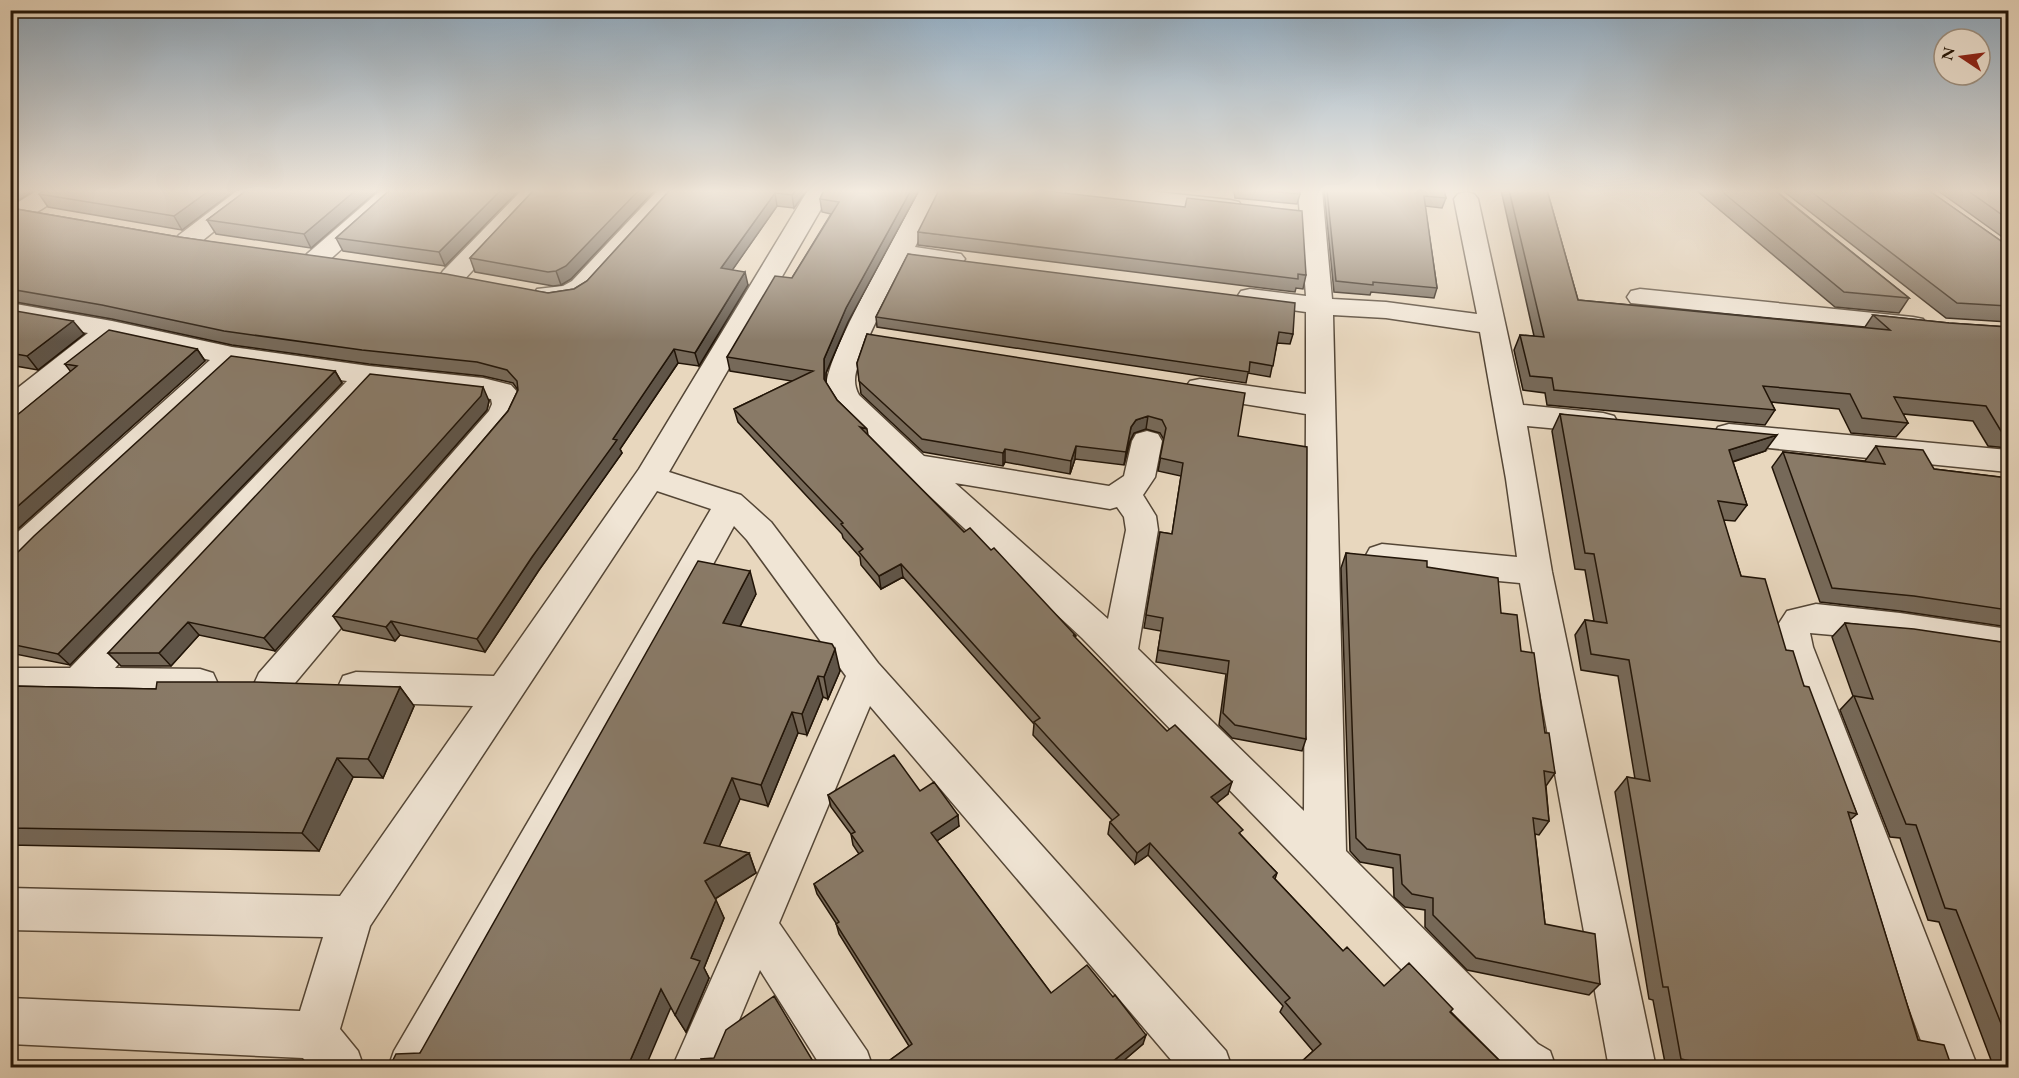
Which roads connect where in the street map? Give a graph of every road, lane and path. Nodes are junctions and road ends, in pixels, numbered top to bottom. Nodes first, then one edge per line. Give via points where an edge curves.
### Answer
1 (192, 240) edge
2 (327, 240) edge
3 (488, 240) edge
4 (624, 240) edge
5 (790, 240) edge
6 (906, 240) edge
7 (1308, 240) edge
8 (1475, 240) edge
9 (223, 245) edge
10 (899, 253) junction
11 (980, 263) edge
12 (352, 264) edge
13 (452, 278) edge
14 (519, 290) edge
15 (1225, 294) edge
16 (1640, 297) dead end
17 (1901, 299) edge
18 (1318, 306) junction
19 (10, 311) edge
20 (1493, 325) junction
21 (112, 329) junction
22 (232, 356) junction
23 (369, 375) junction
24 (1177, 384) edge
25 (1319, 406) junction
26 (10, 410) edge
27 (1509, 414) junction
28 (1626, 425) edge
29 (1696, 431) edge
30 (1147, 441) dead end
31 (2008, 461) edge
32 (915, 465) junction
33 (650, 477) junction
34 (1125, 494) junction
35 (730, 503) junction
36 (21, 537) edge
37 (1323, 552) junction
38 (10, 561) edge
39 (1535, 572) junction
40 (2008, 643) edge
41 (1119, 654) junction
42 (866, 675) junction
43 (10, 683) edge
44 (78, 684) junction
45 (272, 684) junction
46 (501, 692) junction
47 (1325, 859) junction
48 (10, 909) edge
49 (351, 917) junction
50 (757, 927) junction
51 (10, 1020) edge
52 (328, 1051) edge
53 (411, 1068) edge
54 (695, 1068) edge
55 (850, 1068) edge
56 (1209, 1068) edge
57 (1533, 1068) edge
58 (1633, 1068) edge
59 (1955, 1068) edge

1 - 9 street
2 - 12 street via 305,257
3 - 13 street
4 - 14 street via 581,287 568,294 553,296
5 - 33 street
6 - 10 street
7 - 18 street via 1319,284
8 - 20 street
10 - 11 street
10 - 32 street via 869,337 840,374 841,388 857,412
15 - 18 street
16 - 17 street via 1938,328
18 - 20 street via 1386,310
18 - 25 street
19 - 21 street
20 - 27 street
21 - 22 street
21 - 26 street
22 - 23 street
22 - 36 street
23 - 44 street
23 - 45 street via 483,387 501,392 507,404
24 - 25 street
25 - 37 street
27 - 28 street
27 - 39 street via 1529,511
29 - 31 street
30 - 34 street via 1141,474 1136,486
32 - 34 street via 1095,496
32 - 41 street
33 - 35 street
33 - 46 street
34 - 41 street via 1140,516 1142,530
35 - 42 street via 759,531
35 - 53 street
36 - 38 street
37 - 39 street
37 - 47 street
39 - 58 street
40 - 59 street via 1816,618 1799,621 1792,631
41 - 47 street
42 - 50 street
42 - 56 street
43 - 44 street
44 - 45 street
45 - 46 street
46 - 49 street
47 - 57 street via 1521,1061
48 - 49 street
49 - 52 street
50 - 54 street
50 - 55 street
51 - 52 street

